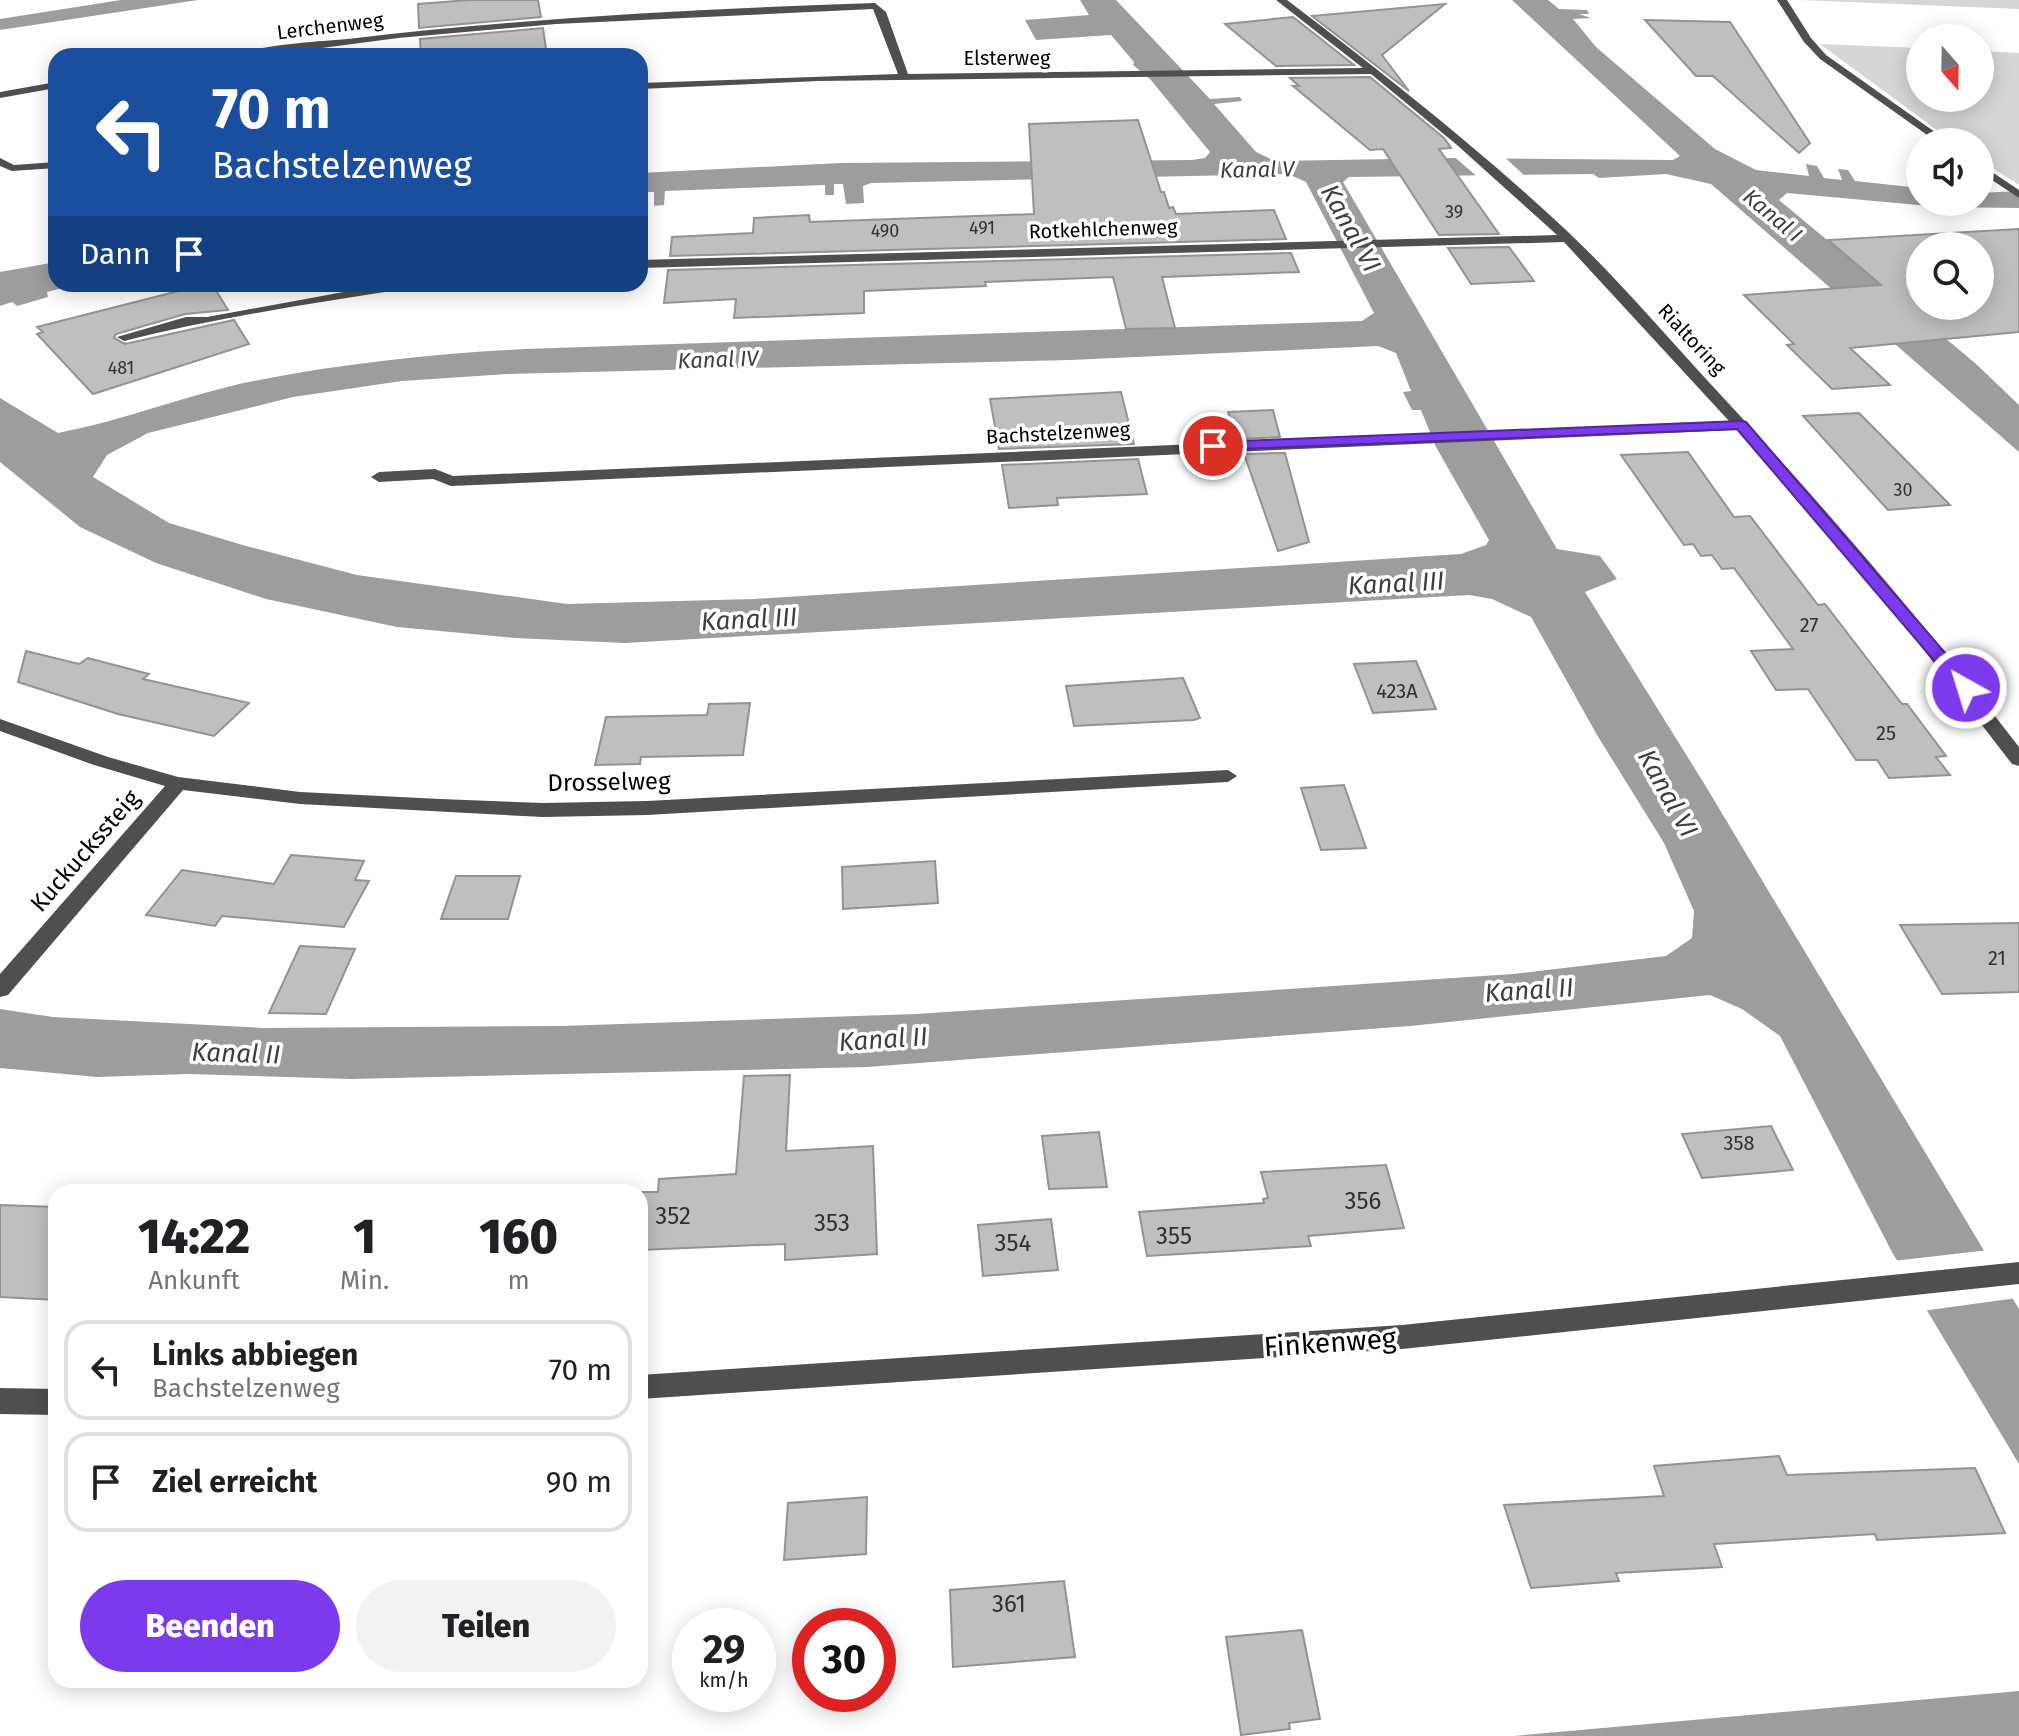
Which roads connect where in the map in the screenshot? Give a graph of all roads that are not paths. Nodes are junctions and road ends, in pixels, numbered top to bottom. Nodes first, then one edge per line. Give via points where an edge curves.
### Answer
1 (1281, 0) edge
2 (1782, 0) edge
3 (308, 48) edge
4 (1374, 71) junction
5 (904, 77) junction
6 (648, 85) edge
7 (48, 86) edge
8 (0, 95) edge
9 (1925, 128) edge
10 (0, 161) edge
11 (48, 166) edge
12 (1994, 177) edge
13 (2019, 195) edge
14 (1567, 238) junction
15 (648, 264) edge
16 (361, 292) edge
17 (124, 337) dead end
18 (1741, 425) junction
19 (379, 477) dead end
20 (0, 725) edge
21 (2019, 760) edge
22 (1228, 776) dead end
23 (178, 783) junction
24 (0, 989) edge
25 (2017, 1274) edge
26 (648, 1387) edge
27 (0, 1401) edge
28 (48, 1402) edge

1 - 4 street, Rialtoring
2 - 9 street via 1807,40 1833,65
3 - 5 street, Lerchenweg via 495,26 875,6
4 - 5 street, Elsterweg
4 - 14 street, Rialtoring
5 - 6 street, Elsterweg
7 - 8 street
10 - 11 street via 12,168
12 - 13 street
14 - 15 street, Rotkehlchenweg
14 - 18 street, Rialtoring
16 - 17 street via 186,321
18 - 19 street, Bachstelzenweg via 451,481 435,474
18 - 21 street, Rialtoring via 1909,617
20 - 23 street, Drosselweg
22 - 23 street, Drosselweg via 543,810 300,798
23 - 24 street, Kuckuckssteig
25 - 26 street, Finkenweg via 1402,1337
27 - 28 street

